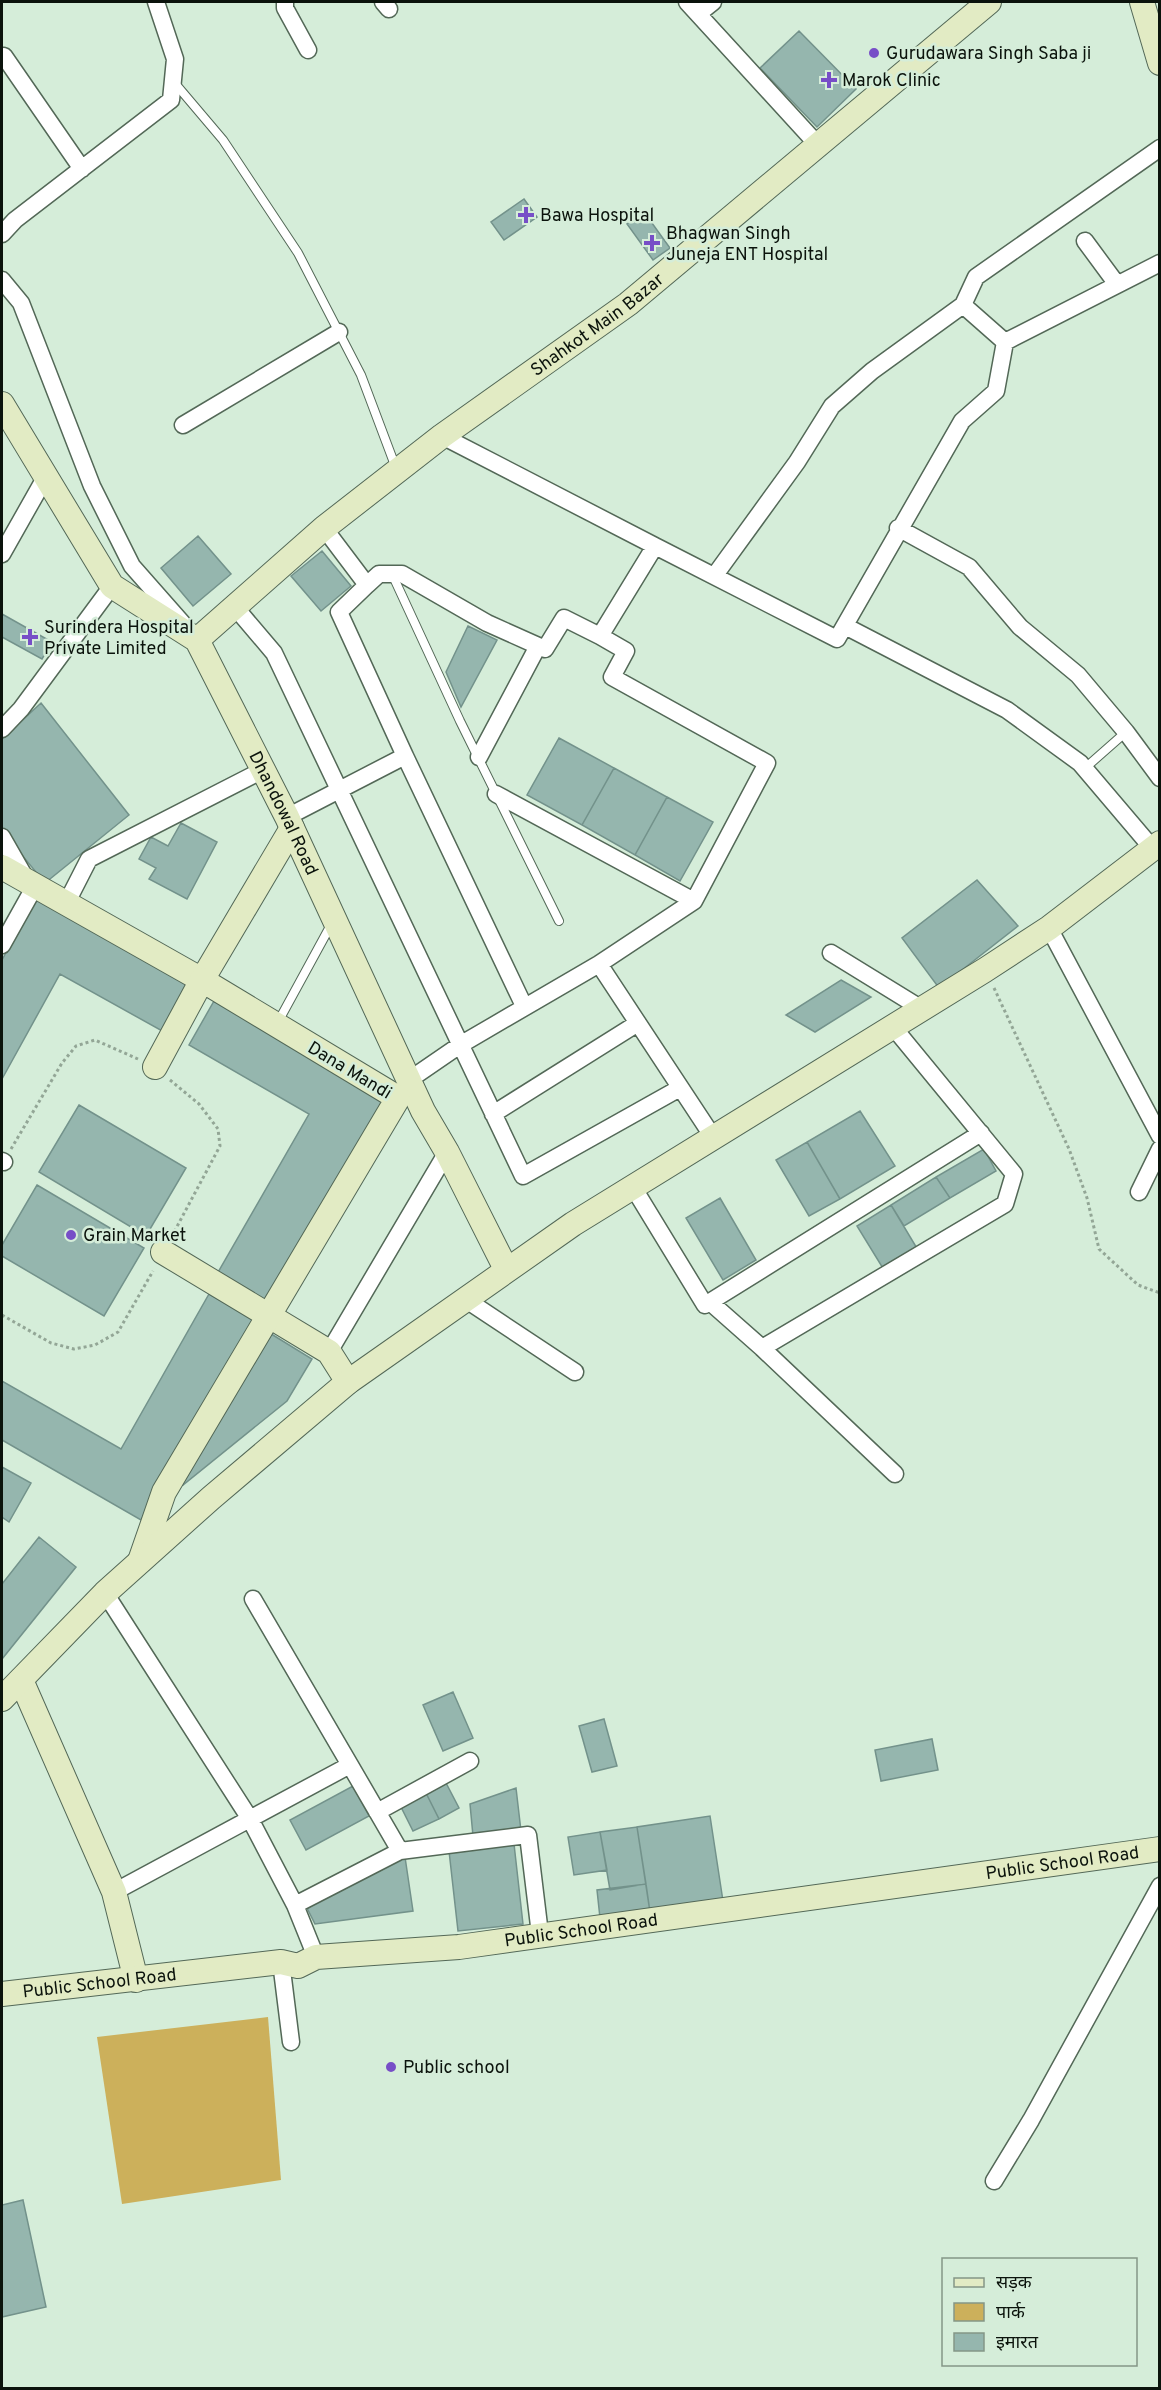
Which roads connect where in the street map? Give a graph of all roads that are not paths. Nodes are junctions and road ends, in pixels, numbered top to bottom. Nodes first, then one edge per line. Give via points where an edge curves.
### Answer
1 (156, 2) edge
2 (285, 2) edge
3 (713, 2) edge
4 (1142, 2) edge
5 (978, 4) edge
6 (693, 8) edge
7 (308, 50) dead end
8 (4, 56) dead end
9 (1160, 63) edge
10 (173, 81) junction
11 (817, 144) junction
12 (1160, 148) edge
13 (82, 169) junction
14 (2, 234) edge
15 (1085, 241) dead end
16 (1160, 263) edge
17 (2, 280) edge
18 (1116, 284) junction
19 (963, 304) junction
20 (339, 332) junction
21 (1005, 342) junction
22 (2, 409) edge
23 (183, 424) dead end
24 (442, 436) junction
25 (397, 471) junction
26 (45, 478) junction
27 (324, 528) junction
28 (898, 528) junction
29 (655, 546) junction
30 (2, 554) edge
31 (392, 574) junction
32 (715, 575) junction
33 (367, 585) junction
34 (112, 586) junction
35 (235, 607) junction
36 (845, 626) junction
37 (600, 636) junction
38 (197, 640) junction
39 (538, 646) junction
40 (2, 729) edge
41 (1126, 732) junction
42 (405, 756) junction
43 (479, 757) junction
44 (1084, 769) junction
45 (264, 770) junction
46 (1160, 778) edge
47 (339, 790) junction
48 (496, 794) junction
49 (290, 822) junction
50 (2, 837) edge
51 (1156, 846) edge
52 (2, 867) edge
53 (31, 883) junction
54 (694, 901) junction
55 (67, 902) junction
56 (334, 920) junction
57 (559, 921) dead end
58 (1049, 928) junction
59 (2, 945) edge
60 (831, 954) dead end
61 (599, 964) junction
62 (202, 980) junction
63 (524, 1006) junction
64 (922, 1009) junction
65 (638, 1023) junction
66 (276, 1025) junction
67 (894, 1028) junction
68 (460, 1045) junction
69 (155, 1067) road end
70 (680, 1088) junction
71 (404, 1089) junction
72 (494, 1114) junction
73 (981, 1133) junction
74 (1160, 1136) edge
75 (713, 1137) junction
76 (1160, 1149) edge
77 (447, 1152) junction
78 (633, 1187) junction
79 (1139, 1192) dead end
80 (163, 1252) road end
81 (507, 1269) junction
82 (465, 1299) junction
83 (710, 1302) junction
84 (269, 1316) junction
85 (762, 1348) junction
86 (329, 1352) junction
87 (575, 1372) dead end
88 (348, 1382) junction
89 (895, 1474) dead end
90 (138, 1565) junction
91 (105, 1593) junction
92 (253, 1599) dead end
93 (21, 1680) junction
94 (2, 1699) edge
95 (470, 1761) dead end
96 (350, 1765) junction
97 (377, 1812) junction
98 (250, 1819) junction
99 (1160, 1850) edge
100 (400, 1851) junction
101 (1160, 1886) edge
102 (114, 1892) junction
103 (295, 1905) junction
104 (540, 1934) junction
105 (316, 1957) junction
106 (281, 1962) junction
107 (136, 1980) junction
108 (2, 1994) edge
109 (291, 2042) dead end
110 (994, 2181) dead end

1 - 10 street via 175,59
2 - 7 street via 285,9
3 - 6 street
4 - 9 street
5 - 11 street, Shahkot Main Bazar
6 - 11 street
8 - 13 street
10 - 13 street via 171,100
10 - 20 lane via 223,140 298,253
11 - 24 street, Shahkot Main Bazar via 628,304
12 - 19 street via 976,277
13 - 14 street
15 - 18 street
16 - 18 street
17 - 38 street via 21,303 92,486 132,566
18 - 21 street
19 - 21 street
19 - 32 street via 872,371 832,406 797,462
20 - 23 street
20 - 25 lane via 362,375
21 - 28 street via 996,392 962,421
22 - 26 street
24 - 25 street, Shahkot Main Bazar
24 - 29 street
25 - 27 street, Shahkot Main Bazar
26 - 30 street
26 - 34 street
27 - 33 street
27 - 35 street, Shahkot Main Bazar
28 - 36 street
28 - 41 street via 969,567 1020,627 1078,675
29 - 32 street
29 - 37 street
31 - 33 street via 379,574
31 - 39 street via 402,574 487,623
31 - 43 lane
32 - 36 street via 837,639
33 - 42 street via 339,612
34 - 38 street
34 - 40 street
35 - 38 street, Shahkot Main Bazar
35 - 47 street via 274,653
36 - 44 street via 1007,710
37 - 39 street via 564,618 544,650
37 - 54 street via 626,651 612,677 767,763
38 - 45 street, Dhandowal Road
39 - 43 street
41 - 44 lane
41 - 46 street
42 - 47 street
42 - 63 street
43 - 48 lane
44 - 51 street
45 - 49 street, Dhandowal Road
45 - 55 street via 89,859
47 - 49 street
47 - 68 street
48 - 54 street
48 - 57 lane
49 - 56 street, Dhandowal Road
49 - 62 street
50 - 53 street
51 - 58 street
52 - 53 street
53 - 55 street
53 - 59 street
54 - 61 street
55 - 62 street
56 - 66 lane
56 - 71 street, Dhandowal Road
58 - 64 street
58 - 74 street
60 - 64 street
61 - 63 street
61 - 65 street
62 - 66 street, Dana Mandi
62 - 69 street
63 - 68 street
64 - 67 street
65 - 70 street
65 - 72 street
66 - 71 street, Dana Mandi
67 - 73 street
67 - 75 street
68 - 71 street
68 - 72 street
70 - 72 street via 523,1176
70 - 75 street
71 - 77 street via 423,1111
71 - 84 street, Dana Mandi
73 - 83 street
73 - 85 street via 1014,1174 1005,1204
75 - 78 street
76 - 79 street
77 - 81 street
77 - 86 street
78 - 81 street
78 - 83 street via 705,1305
80 - 84 street
81 - 82 street
82 - 87 street
82 - 88 street
83 - 85 street
84 - 86 street
84 - 90 street, Dana Mandi via 164,1492
85 - 89 street
86 - 88 street
88 - 90 street
90 - 91 street
91 - 93 street
91 - 98 street
92 - 96 street
93 - 94 street
93 - 102 street
95 - 97 street
96 - 97 street
96 - 98 street
97 - 100 street
98 - 102 street
98 - 103 street
99 - 104 street, Public School Road
100 - 103 street
100 - 104 street via 528,1835
101 - 110 street
102 - 107 street
103 - 105 street
104 - 105 street, Public School Road via 459,1947
105 - 106 street, Public School Road via 298,1966
106 - 107 street, Public School Road
106 - 109 street
107 - 108 street, Public School Road

